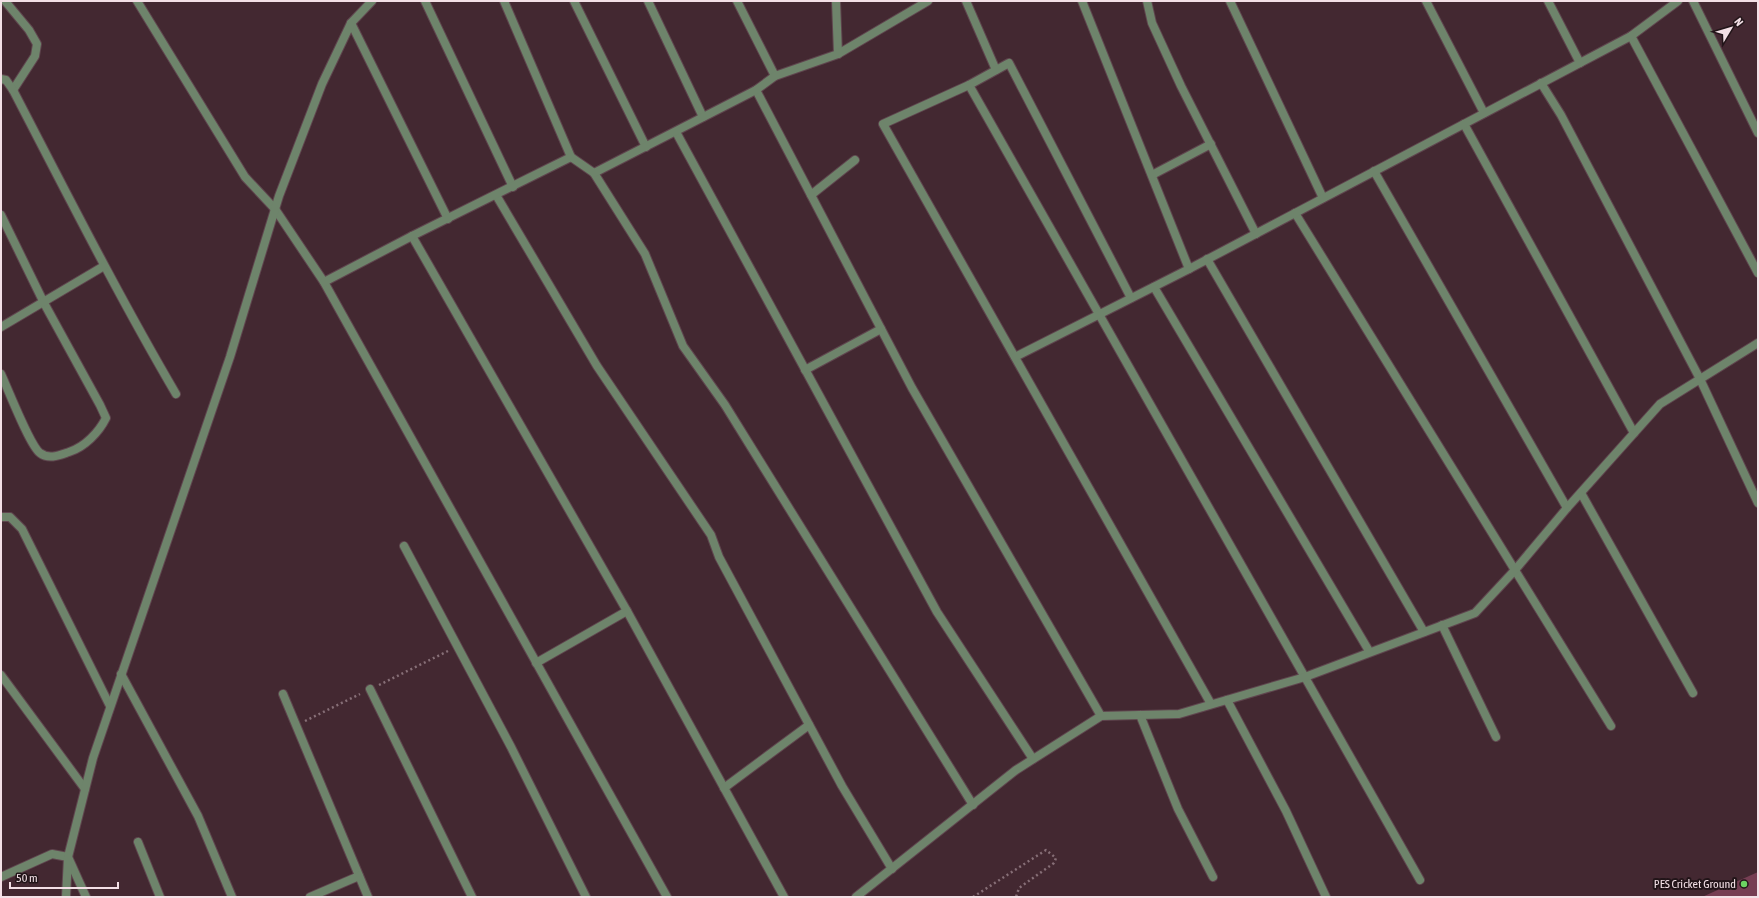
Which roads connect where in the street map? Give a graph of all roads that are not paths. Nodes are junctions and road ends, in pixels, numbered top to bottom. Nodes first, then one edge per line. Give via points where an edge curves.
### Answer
1 (5, 1) edge
2 (137, 1) edge
3 (372, 1) edge
4 (425, 1) edge
5 (504, 1) edge
6 (574, 1) edge
7 (648, 1) edge
8 (737, 1) edge
9 (836, 1) edge
10 (928, 1) edge
11 (966, 1) edge
12 (1082, 1) edge
13 (1147, 1) edge
14 (1230, 1) edge
15 (1426, 1) edge
16 (1548, 1) edge
17 (1678, 1) edge
18 (1693, 1) edge
19 (351, 23) junction
20 (1631, 36) junction
21 (838, 54) junction
22 (1580, 63) junction
23 (996, 70) junction
24 (775, 76) junction
25 (1, 79) edge
26 (1541, 83) junction
27 (969, 85) junction
28 (13, 90) junction
29 (756, 90) junction
30 (1484, 113) junction
31 (703, 118) junction
32 (1464, 124) junction
33 (676, 132) junction
34 (1758, 133) edge
35 (1210, 144) junction
36 (646, 147) junction
37 (571, 157) junction
38 (855, 160) dead end
39 (1374, 171) junction
40 (594, 173) junction
41 (1152, 175) junction
42 (513, 187) junction
43 (496, 195) junction
44 (811, 195) junction
45 (1323, 198) junction
46 (275, 209) junction
47 (1295, 213) junction
48 (1, 216) edge
49 (448, 218) junction
50 (1256, 234) junction
51 (412, 236) junction
52 (1207, 259) junction
53 (104, 266) junction
54 (1189, 269) junction
55 (1758, 273) edge
56 (324, 282) junction
57 (1154, 287) junction
58 (1131, 298) junction
59 (44, 303) junction
60 (1099, 314) junction
61 (1, 328) edge
62 (881, 329) junction
63 (1758, 343) edge
64 (1015, 357) junction
65 (805, 370) junction
66 (1, 374) edge
67 (1700, 379) junction
68 (176, 394) dead end
69 (1634, 433) junction
70 (1582, 493) junction
71 (1758, 503) edge
72 (1567, 508) junction
73 (1, 517) edge
74 (404, 546) dead end
75 (1515, 570) junction
76 (627, 611) junction
77 (1442, 625) junction
78 (1424, 632) junction
79 (1369, 651) junction
80 (536, 662) junction
81 (121, 674) junction
82 (1, 675) edge
83 (1305, 677) junction
84 (370, 689) dead end
85 (1693, 693) dead end
86 (282, 694) dead end
87 (1227, 700) junction
88 (1211, 704) junction
89 (110, 706) junction
90 (1140, 715) junction
91 (1101, 716) junction
92 (809, 724) junction
93 (1611, 726) dead end
94 (1496, 737) dead end
95 (1033, 759) junction
96 (724, 788) junction
97 (85, 789) junction
98 (973, 805) junction
99 (138, 842) dead end
100 (68, 856) junction
101 (892, 869) junction
102 (359, 876) junction
103 (1, 877) edge
104 (1214, 877) dead end
105 (1420, 880) dead end
106 (66, 897) edge
107 (86, 897) edge
108 (160, 897) edge
109 (232, 897) edge
110 (310, 897) edge
111 (368, 897) edge
112 (472, 897) edge
113 (586, 897) edge
114 (667, 897) edge
115 (784, 897) edge
116 (856, 897) edge
117 (1326, 897) edge

1 - 28 street via 37,44 34,56
2 - 46 street via 245,177
3 - 19 street
4 - 42 street
5 - 37 street
6 - 36 street
7 - 31 street
8 - 24 street
9 - 21 street
10 - 21 street
11 - 23 street
12 - 41 street
13 - 35 street via 1152,23
14 - 45 street
15 - 30 street
16 - 22 street
17 - 20 street
18 - 34 street
19 - 46 street via 322,84
19 - 49 street
20 - 22 street
20 - 55 street
21 - 24 street
22 - 26 street
23 - 27 street
23 - 58 street via 1009,63
24 - 29 street
25 - 28 street via 6,80
26 - 30 street
26 - 67 street via 1561,115
27 - 60 street
27 - 64 street via 883,124
28 - 53 street
29 - 31 street
29 - 44 street
30 - 32 street
31 - 33 street
32 - 39 street
32 - 69 street
33 - 36 street
33 - 65 street
35 - 41 street
35 - 50 street
36 - 40 street
37 - 40 street
37 - 42 street
38 - 44 street
39 - 45 street
39 - 72 street
40 - 98 street via 645,254 683,346 725,405
41 - 54 street
42 - 43 street
43 - 49 street
43 - 92 street via 597,366 711,535 719,557
44 - 62 street
45 - 47 street
46 - 56 street
46 - 81 street via 230,357
47 - 50 street
47 - 75 street
48 - 59 street
49 - 51 street
50 - 52 street
51 - 56 street
51 - 76 street
52 - 54 street
52 - 78 street
53 - 59 street
53 - 68 street
54 - 57 street
56 - 80 street
57 - 58 street
57 - 79 street
58 - 60 street
59 - 61 street
59 - 66 street via 103,411 106,418 100,430 77,450 50,457 40,453 31,441
60 - 64 street
60 - 83 street
62 - 65 street
62 - 91 street via 916,395
63 - 67 street
64 - 88 street
65 - 95 street via 937,612
67 - 69 street via 1660,404
67 - 71 street
69 - 70 street
70 - 72 street
70 - 85 street
72 - 75 street
73 - 89 street via 10,517 22,529
74 - 113 street via 511,747
75 - 77 street via 1475,613
75 - 93 street
76 - 80 street
76 - 96 street
77 - 78 street
77 - 94 street
78 - 79 street
79 - 83 street
80 - 114 street
81 - 89 street
81 - 109 street via 198,816
82 - 97 street
83 - 87 street
83 - 105 street
84 - 112 street
86 - 102 street
87 - 88 street
87 - 117 street via 1286,811
88 - 90 street via 1179,714
89 - 97 street
90 - 91 street
90 - 104 street via 1178,809
91 - 95 street
92 - 96 street
92 - 101 street via 842,786
95 - 98 street
96 - 115 street
97 - 100 street
98 - 101 street
99 - 108 street
100 - 103 street via 52,854
100 - 106 street
100 - 107 street
101 - 116 street
102 - 110 street
102 - 111 street

